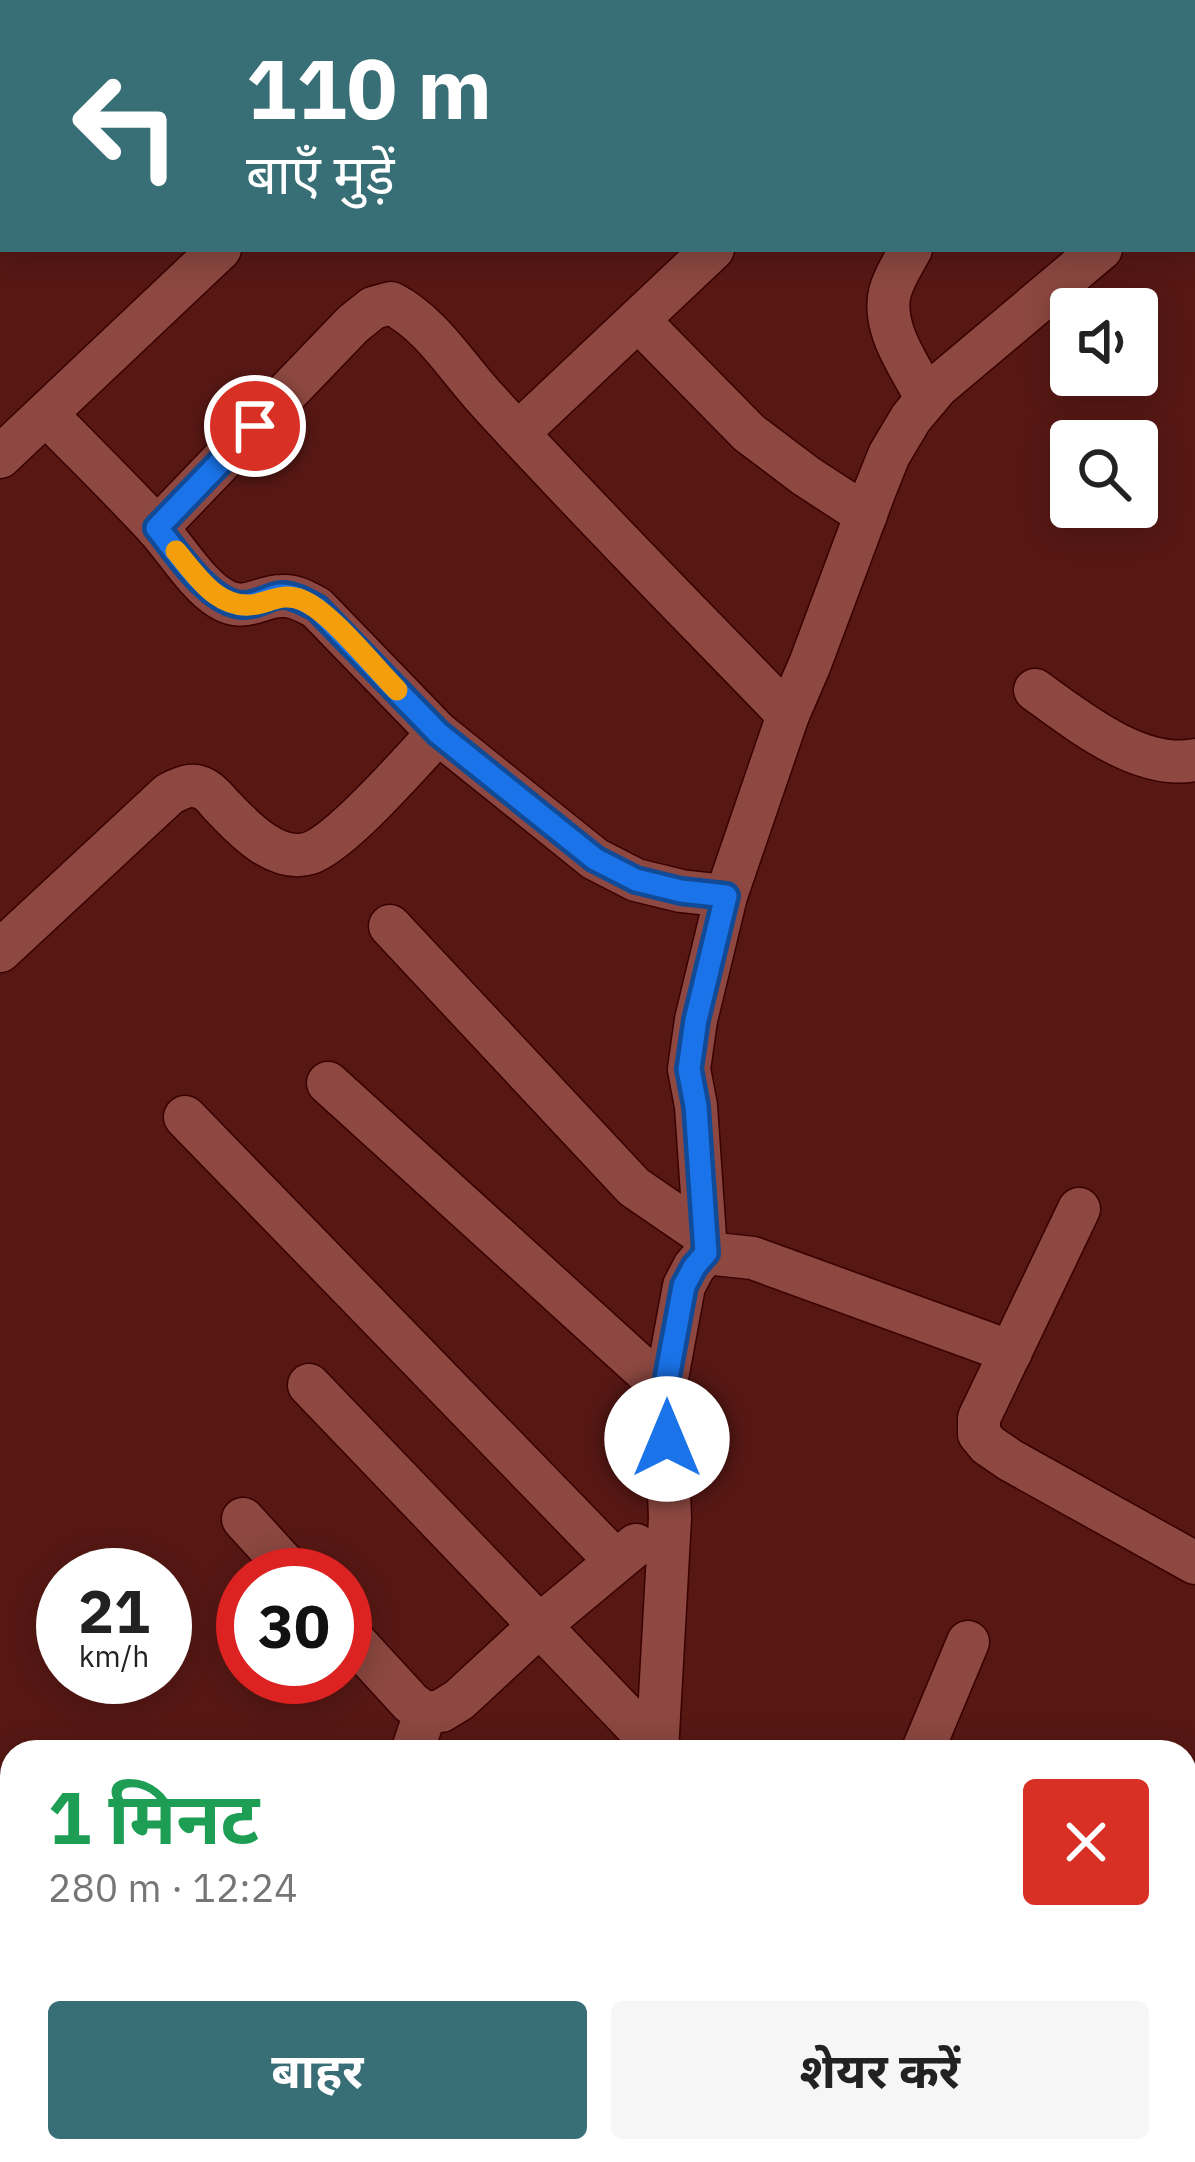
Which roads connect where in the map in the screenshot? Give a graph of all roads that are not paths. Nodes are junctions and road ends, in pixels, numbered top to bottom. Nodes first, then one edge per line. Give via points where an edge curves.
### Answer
1 (217, 252) edge
2 (710, 252) edge
3 (910, 252) edge
4 (1097, 252) edge
5 (638, 320) junction
6 (927, 399) junction
7 (46, 414) junction
8 (518, 433) junction
9 (0, 457) edge
10 (866, 515) junction
11 (157, 528) junction
12 (1035, 690) dead end
13 (788, 715) junction
14 (438, 733) junction
15 (1195, 760) edge
16 (726, 896) junction
17 (390, 926) dead end
18 (0, 951) edge
19 (328, 1083) dead end
20 (185, 1117) dead end
21 (1079, 1209) dead end
22 (705, 1244) junction
23 (1011, 1352) junction
24 (309, 1385) dead end
25 (665, 1389) junction
26 (670, 1518) junction
27 (243, 1519) dead end
28 (269, 1548) edge
29 (616, 1561) junction
30 (1195, 1563) edge
31 (540, 1625) junction
32 (968, 1642) dead end
33 (372, 1660) edge
34 (418, 1732) edge
35 (649, 1740) edge
36 (659, 1740) edge
37 (927, 1740) edge

1 - 7 street
2 - 5 street
3 - 6 street via 890,293 890,315
4 - 6 street
5 - 8 street
5 - 10 street via 749,433
6 - 10 street via 889,455
7 - 9 street
7 - 11 street
8 - 11 street via 424,327 391,303 353,324
8 - 13 street
10 - 13 street
11 - 14 street via 221,599 242,605 280,595 317,608
12 - 15 street via 1129,750 1171,764
13 - 16 street
14 - 16 street via 595,859 636,880
14 - 18 street via 311,853 273,849 205,789 187,785
16 - 22 street via 689,1069
17 - 22 street via 634,1187
19 - 25 street
20 - 29 street
21 - 23 street
22 - 23 street
22 - 25 street via 684,1286
23 - 30 street via 980,1418 988,1445
24 - 31 street
25 - 26 street
26 - 29 street
26 - 36 street
27 - 28 street
29 - 31 street
31 - 34 street
31 - 35 street
32 - 37 street
33 - 34 street via 411,1703

